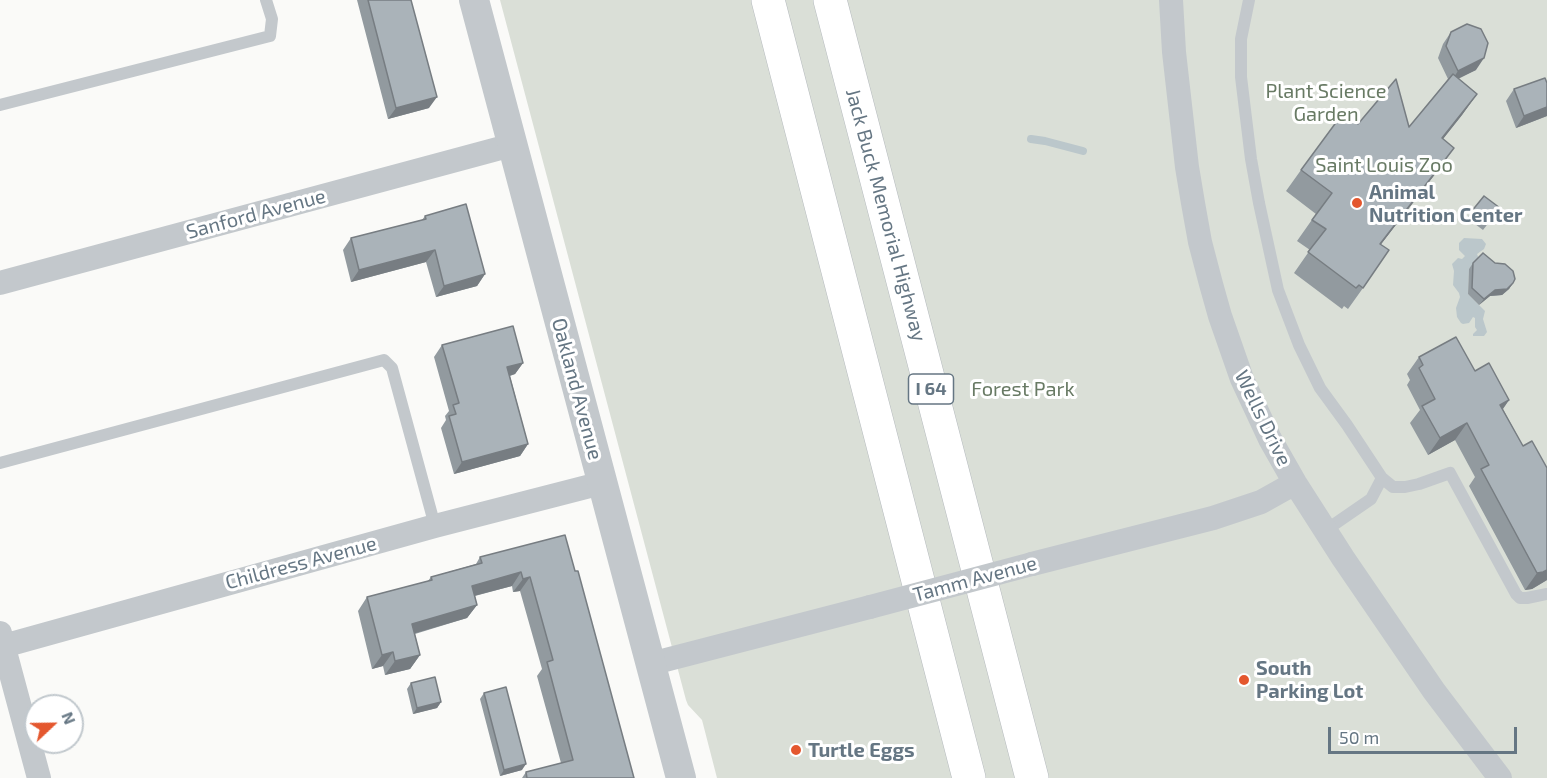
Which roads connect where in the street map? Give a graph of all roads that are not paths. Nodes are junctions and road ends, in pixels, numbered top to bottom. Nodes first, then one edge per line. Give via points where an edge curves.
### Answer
1 (266, 0) edge
2 (474, 0) edge
3 (768, 0) edge
4 (830, 0) edge
5 (1171, 0) edge
6 (1249, 0) edge
7 (0, 105) edge
8 (512, 146) junction
9 (0, 283) edge
10 (0, 463) edge
11 (1382, 478) junction
12 (602, 483) junction
13 (1296, 483) junction
14 (435, 526) junction
15 (1326, 530) junction
16 (1547, 594) edge
17 (1, 642) edge
18 (650, 664) junction
19 (39, 778) edge
20 (681, 778) edge
21 (969, 778) edge
22 (1032, 778) edge
23 (1500, 778) edge

1 - 7 lane via 272,19 270,36
2 - 8 street, Oakland Avenue
3 - 21 highway
4 - 22 highway, Jack Buck Memorial Highway / I 64
5 - 13 street, Wells Drive via 1187,168 1200,242 1242,379
6 - 11 lane via 1241,39 1241,77 1251,159 1278,290 1320,388
8 - 9 street, Sanford Avenue
8 - 12 street, Oakland Avenue
10 - 14 lane via 384,360 392,368
11 - 15 lane via 1371,499
11 - 16 lane via 1393,487 1405,487 1450,473 1516,594 1520,598
12 - 14 street, Childress Avenue
12 - 18 street, Oakland Avenue
13 - 15 street, Wells Drive
13 - 18 street, Tamm Avenue, bridge via 1261,502 1213,518
14 - 17 street, Childress Avenue
15 - 23 street, Wells Drive via 1434,691
17 - 19 street
18 - 20 street, Oakland Avenue

